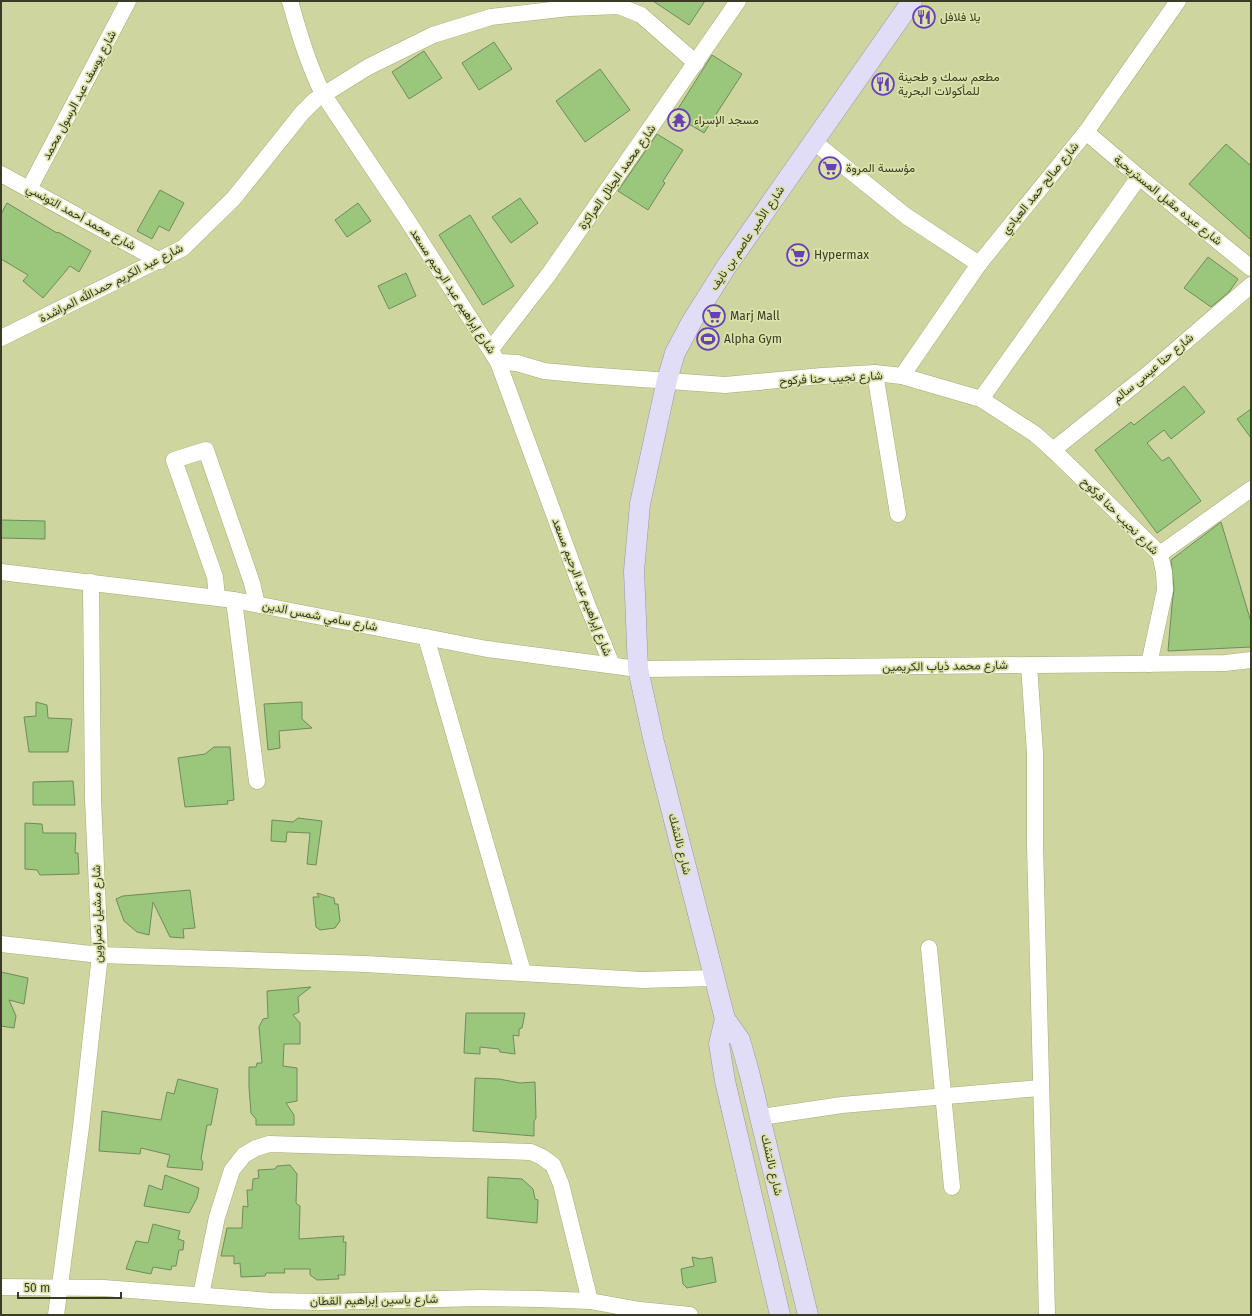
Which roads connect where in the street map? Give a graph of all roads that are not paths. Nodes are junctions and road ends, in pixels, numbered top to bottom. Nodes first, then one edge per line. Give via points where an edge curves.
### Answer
1 (128, 1) edge
2 (290, 1) edge
3 (738, 1) edge
4 (912, 1) edge
5 (1178, 1) edge
6 (696, 63) junction
7 (323, 94) junction
8 (1086, 132) junction
9 (814, 141) junction
10 (1, 174) edge
11 (1139, 177) junction
12 (29, 189) junction
13 (160, 261) junction
14 (979, 264) junction
15 (1251, 268) edge
16 (1251, 285) edge
17 (1, 338) edge
18 (495, 356) junction
19 (875, 373) junction
20 (902, 376) junction
21 (667, 380) junction
22 (981, 399) junction
23 (1053, 450) junction
24 (1251, 489) edge
25 (898, 514) dead end
26 (1160, 554) junction
27 (1, 572) edge
28 (91, 582) junction
29 (217, 598) junction
30 (234, 600) junction
31 (257, 604) junction
32 (426, 637) junction
33 (1251, 660) edge
34 (1149, 664) junction
35 (612, 665) junction
36 (1029, 665) junction
37 (638, 669) junction
38 (257, 781) dead end
39 (1, 944) edge
40 (929, 948) dead end
41 (100, 955) junction
42 (523, 972) junction
43 (715, 978) junction
44 (725, 1019) junction
45 (1040, 1088) junction
46 (944, 1096) junction
47 (761, 1117) junction
48 (952, 1187) dead end
49 (1, 1287) edge
50 (58, 1289) junction
51 (200, 1295) junction
52 (590, 1301) junction
53 (271, 1308) edge
54 (56, 1315) edge
55 (690, 1315) edge
56 (780, 1315) edge
57 (808, 1315) edge
58 (1047, 1315) edge

1 - 12 street, شارع يوسف عبد الرسول محمد
2 - 7 street, شارع إبراهيم عبد الرحيم مسعد via 302,45
3 - 6 street, شارع محمد الجلال العراكزة
4 - 9 main road, شارع الأمير عاصم بن نايف
5 - 8 street, شارع صالح حمد العبادي
6 - 7 street, شارع عبد الكريم حمدالله المراشدة via 634,11 611,6 562,9 491,17 457,27 399,51
6 - 18 street, شارع محمد الجلال العراكزة
7 - 13 street, شارع عبد الكريم حمدالله المراشدة via 302,113 252,178 214,219 182,248
7 - 18 street, شارع إبراهيم عبد الرحيم مسعد
8 - 11 street, شارع عبده مقبل المستريحية
8 - 14 street, شارع صالح حمد العبادي
9 - 14 street via 906,216
9 - 21 main road, شارع الأمير عاصم بن نايف via 726,267 692,321 676,353
10 - 12 street, شارع محمد أحمد التونسي
11 - 15 street, شارع عبده مقبل المستريحية
11 - 22 street
12 - 13 street, شارع محمد أحمد التونسي
13 - 17 street, شارع عبد الكريم حمدالله المراشدة
14 - 20 street, شارع صالح حمد العبادي
16 - 23 street, شارع حنا عيسى سالم via 1148,374
18 - 21 street, شارع نجيب حنا فركوح via 544,371
18 - 35 street, شارع إبراهيم عبد الرحيم مسعد via 586,604
19 - 20 street, شارع نجيب حنا فركوح
19 - 21 street, شارع نجيب حنا فركوح via 725,385
19 - 25 street
20 - 22 street, شارع نجيب حنا فركوح
21 - 37 main road, شارع الأمير عاصم بن نايف via 640,504 634,571
22 - 23 street, شارع نجيب حنا فركوح via 1035,434
23 - 26 street, شارع نجيب حنا فركوح
24 - 26 street
26 - 34 street, شارع نجيب حنا فركوح via 1165,590
27 - 28 street, شارع سامي شمس الدين
28 - 29 street, شارع سامي شمس الدين
28 - 41 street, شارع مشيل نصراوين via 94,799
29 - 30 street, شارع سامي شمس الدين
29 - 31 street via 215,577 174,460 206,450
30 - 31 street, شارع سامي شمس الدين
30 - 38 street
31 - 32 street, شارع سامي شمس الدين
32 - 35 street, شارع سامي شمس الدين via 487,649
32 - 42 street
33 - 34 street, شارع محمد ذياب الكريمين
34 - 36 street, شارع محمد ذياب الكريمين
35 - 37 street, شارع سامي شمس الدين
36 - 37 street, شارع محمد ذياب الكريمين
36 - 45 street via 1035,753 1034,844
37 - 43 main road, شارع نالتشك
39 - 41 street
40 - 46 street
41 - 42 street
41 - 50 street, شارع مشيل نصراوين via 81,1128
42 - 43 street via 642,980
43 - 44 main road, شارع نالتشك
44 - 47 main road, شارع نالتشك via 740,1040
44 - 56 main road, شارع نالتشك via 718,1044
45 - 46 street
45 - 58 street
46 - 47 street via 842,1105
46 - 48 street
47 - 57 main road, شارع نالتشك
49 - 50 street, شارع ياسين إبراهيم القطان
50 - 51 street, شارع ياسين إبراهيم القطان via 104,1288
50 - 54 street, شارع مشيل نصراوين
51 - 52 street via 217,1217 232,1170 244,1156 256,1148 269,1144 511,1151 531,1152 542,1156 553,1165 561,1184
51 - 53 street, شارع ياسين إبراهيم القطان
52 - 53 street, شارع ياسين إبراهيم القطان via 513,1297 321,1302
52 - 55 street, شارع ياسين إبراهيم القطان

